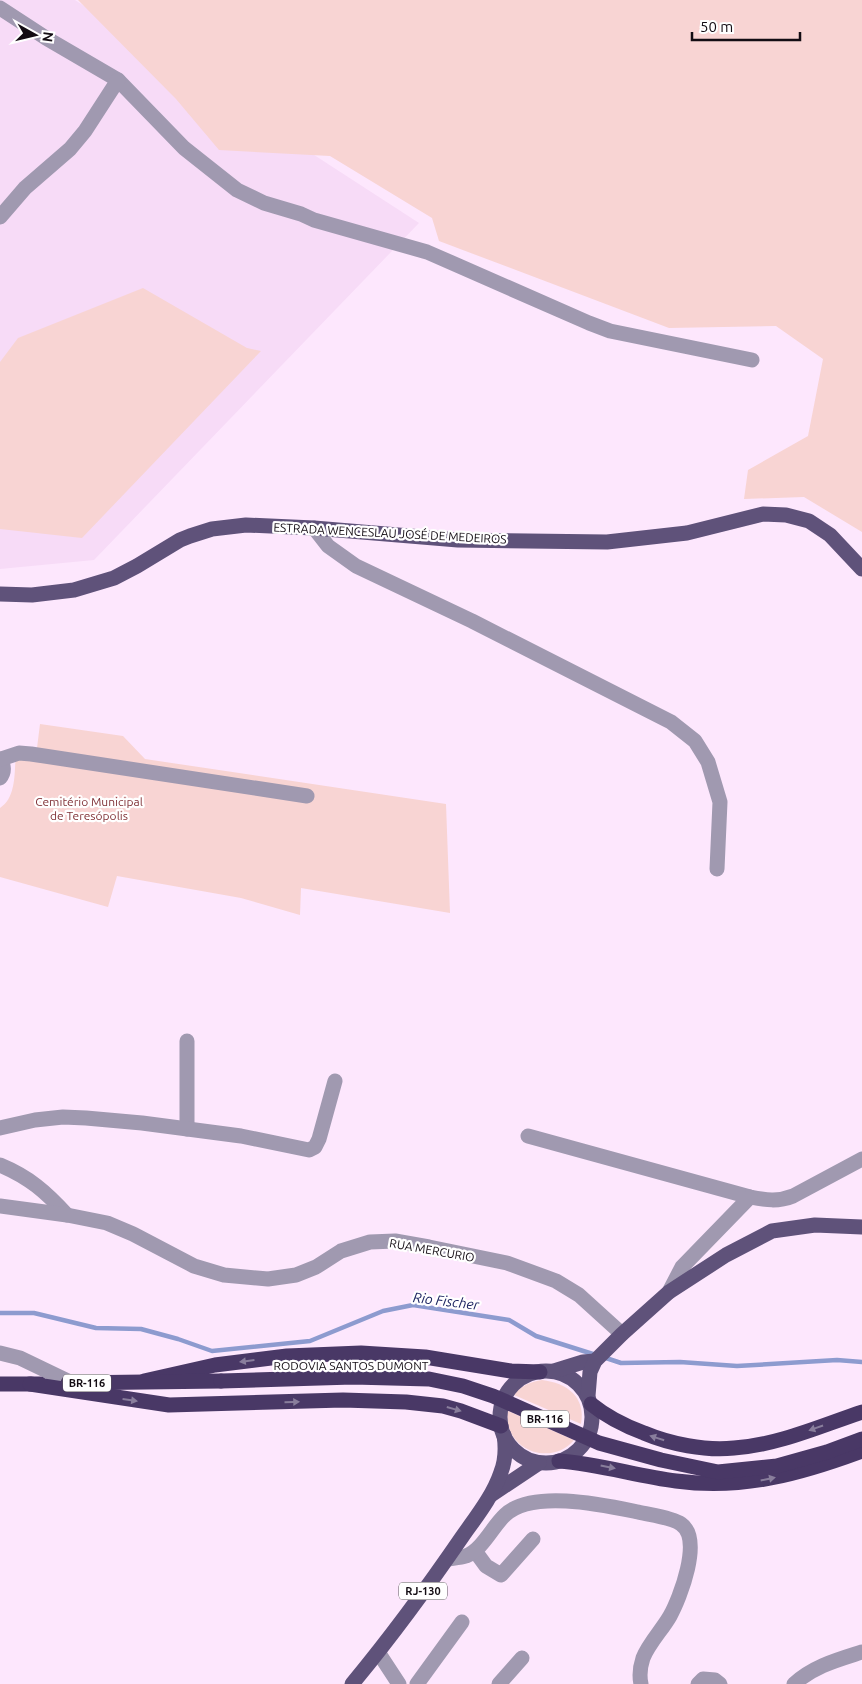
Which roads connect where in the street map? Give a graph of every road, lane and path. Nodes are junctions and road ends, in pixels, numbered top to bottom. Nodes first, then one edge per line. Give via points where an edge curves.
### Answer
1 (0, 8) edge
2 (118, 80) junction
3 (0, 217) edge
4 (752, 360) dead end
5 (314, 528) junction
6 (862, 569) edge
7 (0, 594) edge
8 (0, 759) edge
9 (0, 778) edge
10 (307, 796) dead end
11 (717, 868) dead end
12 (187, 1041) dead end
13 (335, 1081) dead end
14 (0, 1128) edge
15 (187, 1130) junction
16 (528, 1136) dead end
17 (862, 1159) edge
18 (0, 1165) edge
19 (750, 1197) junction
20 (0, 1206) edge
21 (67, 1215) junction
22 (862, 1227) edge
23 (669, 1292) junction
24 (616, 1339) junction
25 (0, 1353) edge
26 (596, 1360) junction
27 (547, 1371) junction
28 (144, 1382) junction
29 (72, 1383) junction
30 (0, 1384) edge
31 (30, 1384) junction
32 (589, 1400) junction
33 (862, 1412) edge
34 (503, 1431) junction
35 (862, 1439) edge
36 (862, 1450) edge
37 (559, 1461) junction
38 (539, 1463) junction
39 (491, 1495) junction
40 (533, 1538) dead end
41 (474, 1552) junction
42 (447, 1558) junction
43 (462, 1622) dead end
44 (378, 1652) junction
45 (862, 1652) edge
46 (522, 1658) dead end
47 (352, 1684) edge
48 (398, 1684) edge
49 (417, 1684) edge
50 (500, 1684) edge
51 (641, 1684) edge
52 (698, 1684) edge
53 (720, 1684) edge
54 (794, 1684) edge

1 - 2 street
2 - 3 street via 70,149 25,188
2 - 4 street via 184,148 237,190 264,203 427,252 610,331
5 - 6 main road, ESTRADA WENCESLAU JOSÉ DE MEDEIROS via 458,540 607,542 687,533 763,514 786,515 809,521 830,535
5 - 7 main road, ESTRADA WENCESLAU JOSÉ DE MEDEIROS via 246,525 212,529 180,540 114,578 55,594
5 - 11 street via 328,546 356,566 671,722 695,741 708,762 720,802
8 - 9 street via 4,767
8 - 10 street via 19,753 31,754
12 - 15 street
13 - 15 street via 319,1139 310,1150 241,1136
14 - 15 street via 63,1117
16 - 19 street
17 - 19 street via 782,1200
18 - 21 street via 36,1184
19 - 23 street via 682,1267
20 - 21 street, RUA MERCURIO
21 - 24 street, RUA MERCURIO via 106,1223 194,1266 224,1274 268,1279 296,1275 341,1251 370,1242 395,1241 498,1262 556,1281 579,1295
22 - 23 main road via 815,1225 772,1230
23 - 24 main road
24 - 26 main road
25 - 29 street via 20,1358
26 - 27 main road
26 - 32 main road via 590,1372
27 -> 28 highway via 511,1371 361,1352 287,1356 214,1365
27 - 32 main road via 570,1376
27 - 34 main road, RJ-130 via 522,1379 509,1391 500,1410
28 - 29 highway, RODOVIA SANTOS DUMONT / BR-116
28 - 35 highway, RODOVIA SANTOS DUMONT / BR-116, bridge via 429,1379 493,1396 599,1442 718,1472 777,1466
29 - 31 highway, RODOVIA SANTOS DUMONT / BR-116
30 - 31 highway, RODOVIA SANTOS DUMONT / BR-116
31 -> 34 highway via 169,1404 343,1400 406,1402 461,1411
33 -> 32 highway via 777,1440 733,1448 687,1446 629,1427 603,1414
32 - 37 main road, RJ-130 via 593,1422 589,1435 582,1447
34 - 38 main road via 508,1444 520,1456
34 - 39 main road, RJ-130 via 505,1456
37 -> 36 highway via 586,1463 677,1481 734,1484 803,1471
37 - 38 main road, RJ-130
38 - 39 main road, RJ-130
39 - 42 main road, RJ-130
40 - 41 street via 501,1575 486,1566
41 - 42 street via 464,1557
41 - 51 street via 506,1514 524,1504 544,1500 598,1503 682,1524 691,1543 688,1571 671,1614 644,1656 639,1675
42 - 44 main road, RJ-130
43 - 49 street
44 - 47 main road, RJ-130
44 - 48 street
45 - 54 street via 828,1662
46 - 50 street
52 - 53 street via 703,1679

